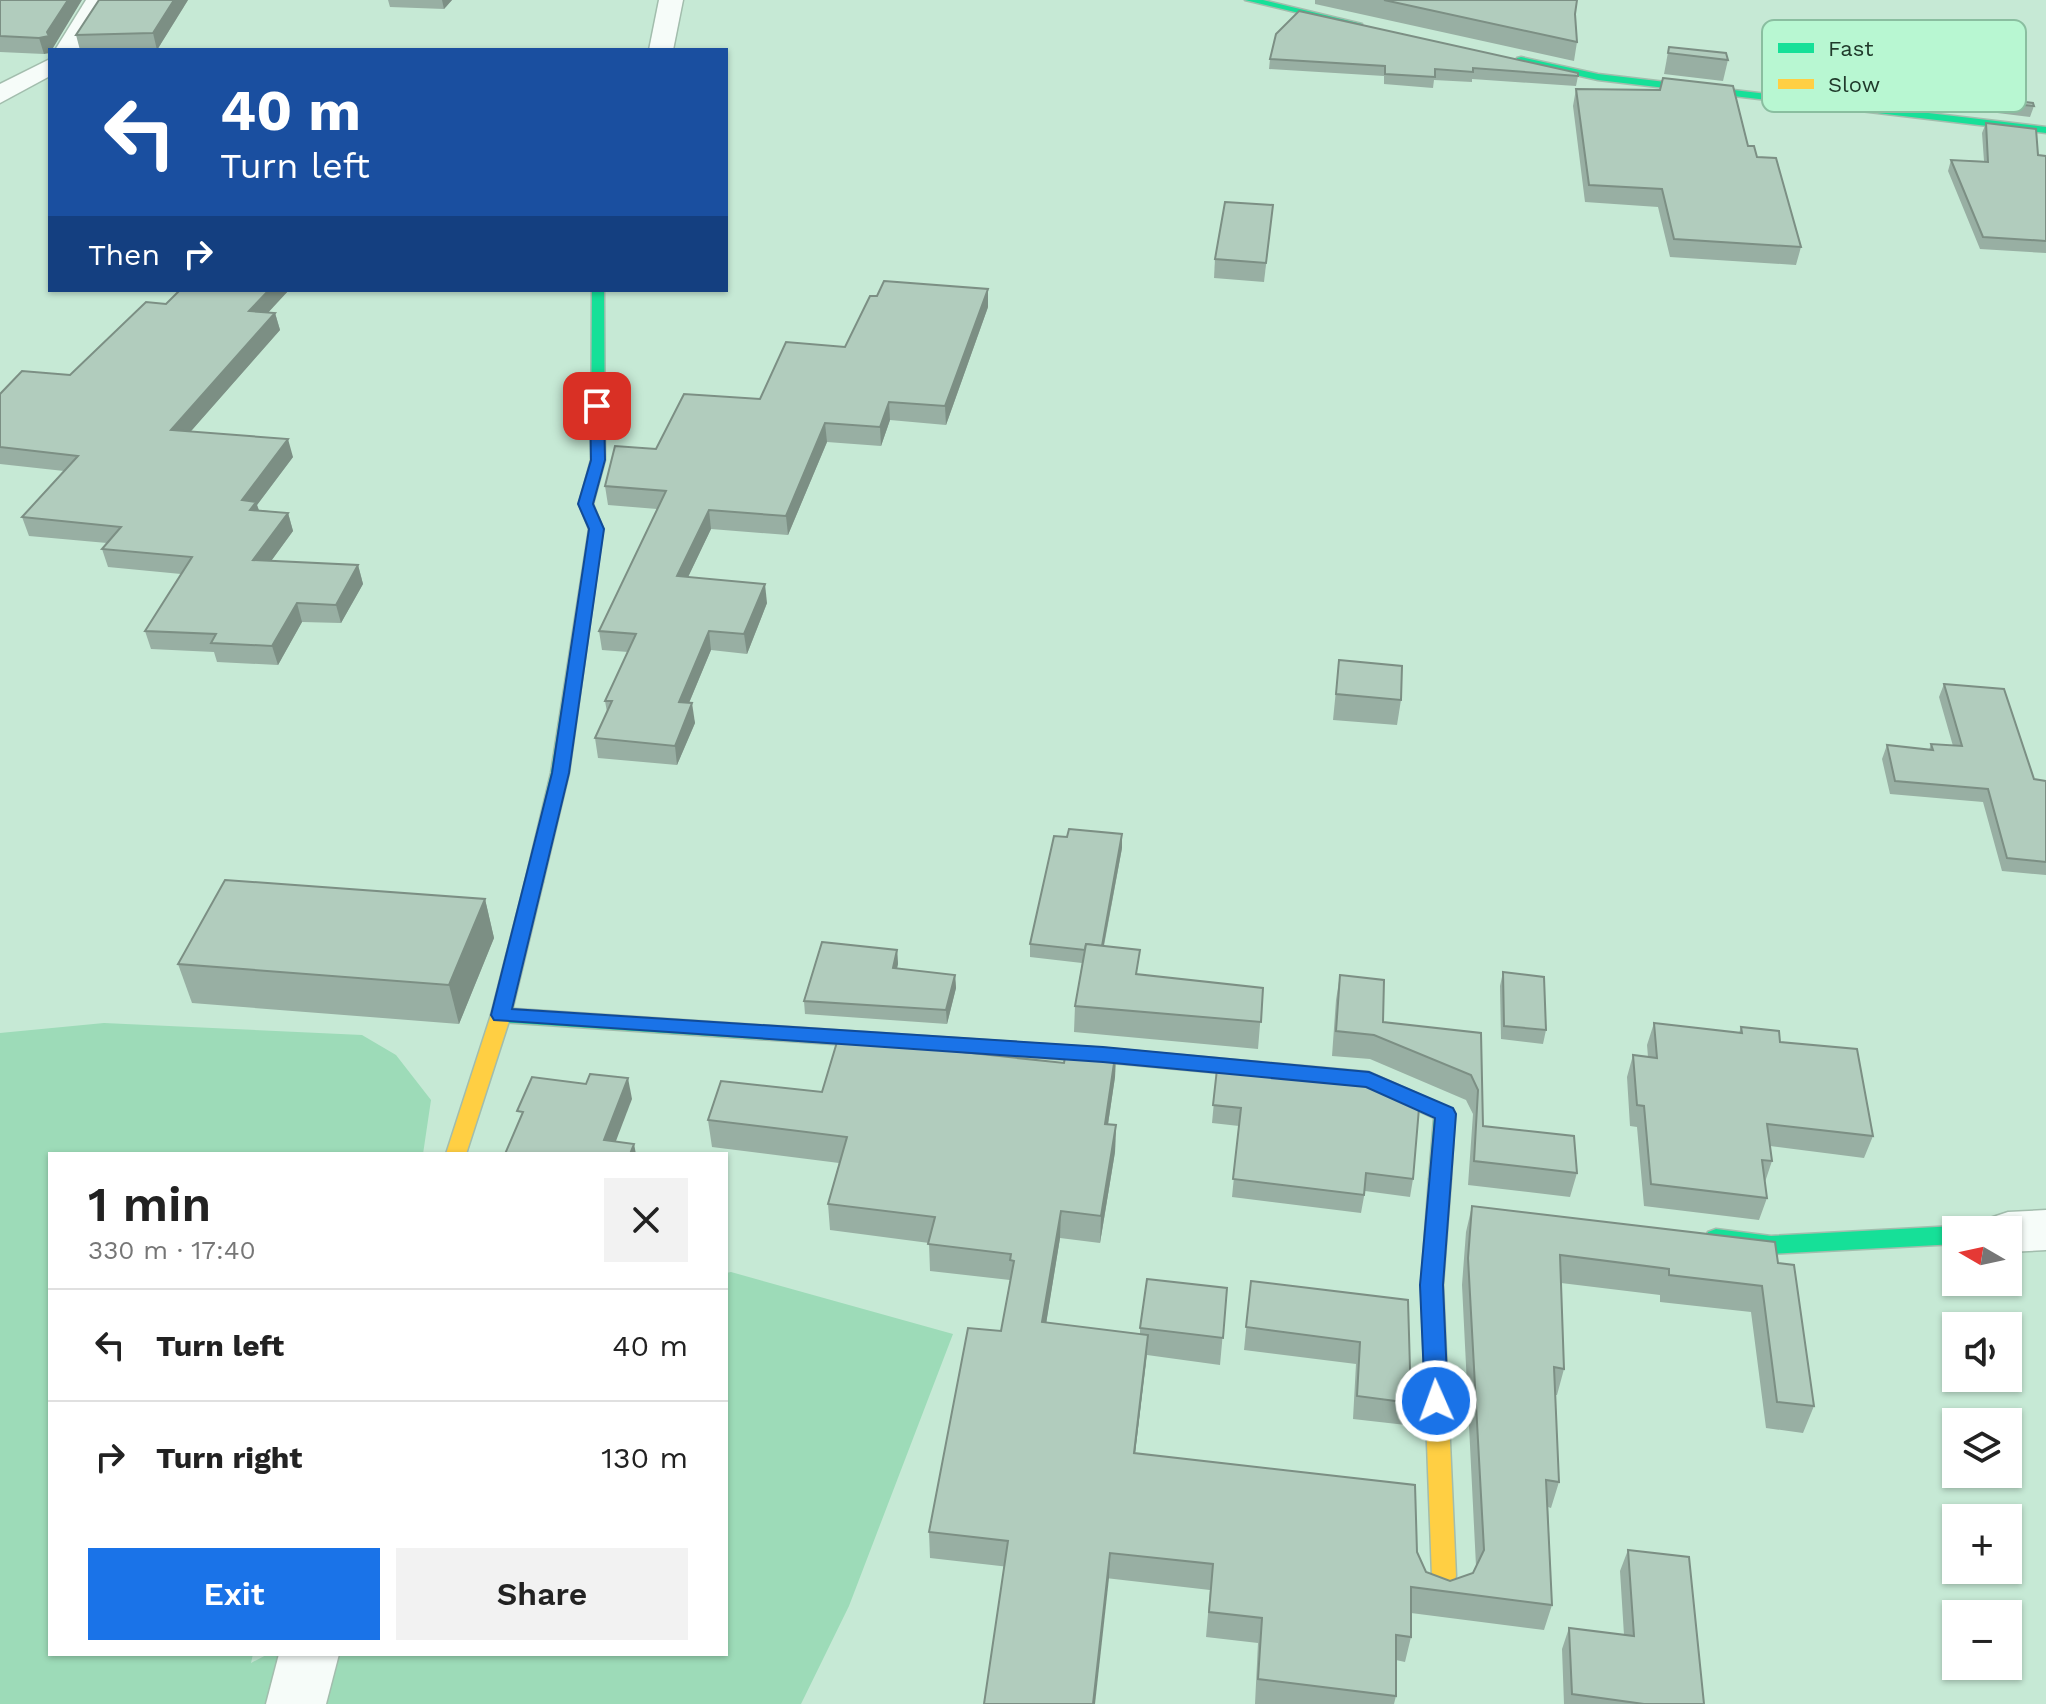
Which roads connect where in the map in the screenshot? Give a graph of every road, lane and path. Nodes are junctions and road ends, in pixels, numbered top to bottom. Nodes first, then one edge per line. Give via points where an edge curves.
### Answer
1 (98, 0) edge
2 (671, 0) edge
3 (1250, 0) edge
4 (1298, 5) edge
5 (1371, 27) edge
6 (68, 48) edge
7 (661, 48) edge
8 (1507, 57) edge
9 (48, 67) edge
10 (0, 95) edge
11 (1762, 96) edge
12 (1894, 112) edge
13 (2046, 130) edge
14 (598, 292) edge
15 (501, 1015) junction
16 (457, 1152) edge
17 (2046, 1230) edge
18 (2022, 1231) edge
19 (1692, 1236) edge
20 (1942, 1236) edge
21 (1444, 1576) edge
22 (308, 1656) edge
23 (296, 1704) edge

1 - 6 street
2 - 7 street
3 - 4 street
4 - 5 street
8 - 11 street via 1598,77
9 - 10 street
12 - 13 street
14 - 15 street via 598,460 586,504 596,529 560,773
15 - 16 street
15 - 21 street via 1103,1055 1369,1080 1445,1114 1448,1206 1432,1285
17 - 18 street
19 - 20 street via 1771,1245
22 - 23 street

